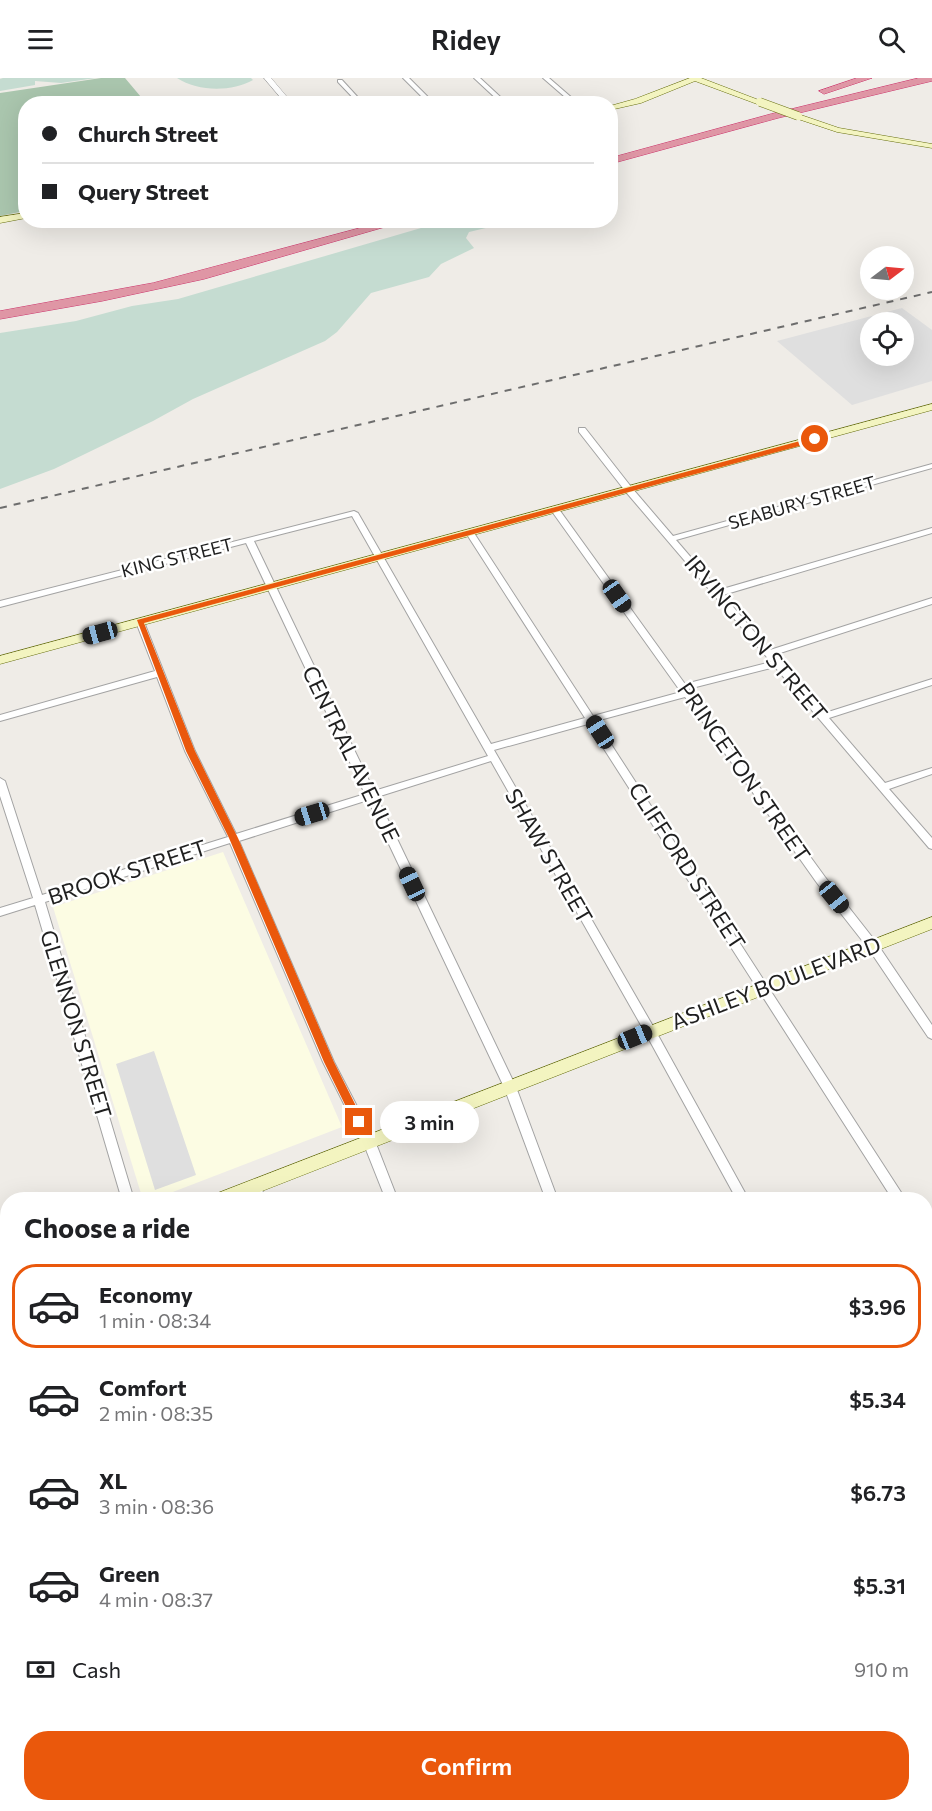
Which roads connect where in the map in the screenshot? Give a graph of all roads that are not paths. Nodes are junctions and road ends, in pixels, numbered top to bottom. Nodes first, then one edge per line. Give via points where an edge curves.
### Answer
1 (406, 78) edge
2 (477, 78) edge
3 (546, 78) edge
4 (695, 78) edge
5 (867, 78) edge
6 (889, 78) edge
7 (932, 78) edge
8 (268, 80) edge
9 (340, 81) dead end
10 (722, 88) junction
11 (932, 88) edge
12 (669, 89) junction
13 (283, 96) edge
14 (354, 96) edge
15 (425, 96) edge
16 (497, 96) edge
17 (567, 96) edge
18 (804, 98) junction
19 (822, 104) junction
20 (618, 105) edge
21 (932, 146) edge
22 (618, 148) edge
23 (618, 159) edge
24 (18, 217) edge
25 (0, 220) edge
26 (331, 228) edge
27 (375, 228) edge
28 (0, 303) edge
29 (0, 315) edge
30 (932, 407) edge
31 (582, 430) dead end
32 (932, 466) edge
33 (629, 490) junction
34 (555, 510) junction
35 (354, 513) joint
36 (932, 530) edge
37 (470, 533) junction
38 (671, 539) junction
39 (249, 540) junction
40 (379, 557) junction
41 (271, 587) junction
42 (718, 593) junction
43 (932, 601) edge
44 (0, 604) edge
45 (140, 622) junction
46 (770, 653) junction
47 (0, 660) edge
48 (779, 663) junction
49 (159, 674) junction
50 (932, 682) edge
51 (685, 690) junction
52 (823, 717) junction
53 (0, 718) edge
54 (591, 719) junction
55 (491, 753) junction
56 (932, 771) edge
57 (0, 781) edge
58 (884, 787) junction
59 (372, 796) junction
60 (233, 838) junction
61 (932, 845) edge
62 (39, 900) junction
63 (0, 912) edge
64 (932, 923) edge
65 (872, 945) junction
66 (765, 987) junction
67 (650, 1031) junction
68 (932, 1034) edge
69 (510, 1087) junction
70 (369, 1142) junction
71 (126, 1192) edge
72 (259, 1192) edge
73 (389, 1192) edge
74 (549, 1192) edge
75 (739, 1192) edge
76 (895, 1192) edge

1 - 15 street
2 - 16 street
3 - 17 street
4 - 10 main road
4 - 12 main road
5 - 18 highway
6 - 18 highway
7 - 19 highway
8 - 13 street
9 - 14 street
10 - 12 main road
10 - 21 main road, bridge via 837,130
11 - 19 highway via 897,90
12 - 20 main road
18 - 22 highway
19 - 23 highway
24 - 25 main road
26 - 28 highway via 168,272
27 - 29 highway via 168,285
30 - 33 main road
31 - 33 street, IRVINGTON STREET
32 - 38 street, SEABURY STREET
33 - 34 main road
33 - 38 street, IRVINGTON STREET
34 - 37 main road
34 - 51 street, PRINCETON STREET
35 - 39 street, KING STREET
35 - 40 street, SHAW STREET
36 - 42 street
37 - 40 main road
37 - 54 street, CLIFFORD STREET
38 - 42 street, IRVINGTON STREET
39 - 41 street, CENTRAL AVENUE
39 - 44 street, KING STREET
40 - 41 main road
40 - 55 street, SHAW STREET
41 - 45 main road
41 - 59 street, CENTRAL AVENUE
42 - 46 street, IRVINGTON STREET
43 - 46 street
45 - 47 main road
45 - 49 street
46 - 48 street, IRVINGTON STREET
48 - 51 street, BROOK STREET
48 - 52 street, IRVINGTON STREET
49 - 53 street
49 - 60 street via 190,751
50 - 52 street
51 - 54 street, BROOK STREET
51 - 65 street, PRINCETON STREET
52 - 58 street, IRVINGTON STREET
54 - 55 street, BROOK STREET
54 - 66 street, CLIFFORD STREET
55 - 59 street, BROOK STREET
55 - 67 street, SHAW STREET
56 - 58 street
57 - 62 street, GLENNON STREET
58 - 61 street, IRVINGTON STREET
59 - 60 street, BROOK STREET
59 - 69 street, CENTRAL AVENUE
60 - 62 street, BROOK STREET
60 - 70 street via 329,1062
62 - 63 street, BROOK STREET
62 - 71 street, GLENNON STREET
64 - 65 main road, ASHLEY BOULEVARD
65 - 66 main road, ASHLEY BOULEVARD
65 - 68 street, PRINCETON STREET
66 - 67 main road, ASHLEY BOULEVARD
66 - 76 street, CLIFFORD STREET
67 - 69 main road, ASHLEY BOULEVARD
67 - 75 street, SHAW STREET
69 - 70 main road, ASHLEY BOULEVARD
69 - 74 street, CENTRAL AVENUE
70 - 72 main road, ASHLEY BOULEVARD
70 - 73 street

